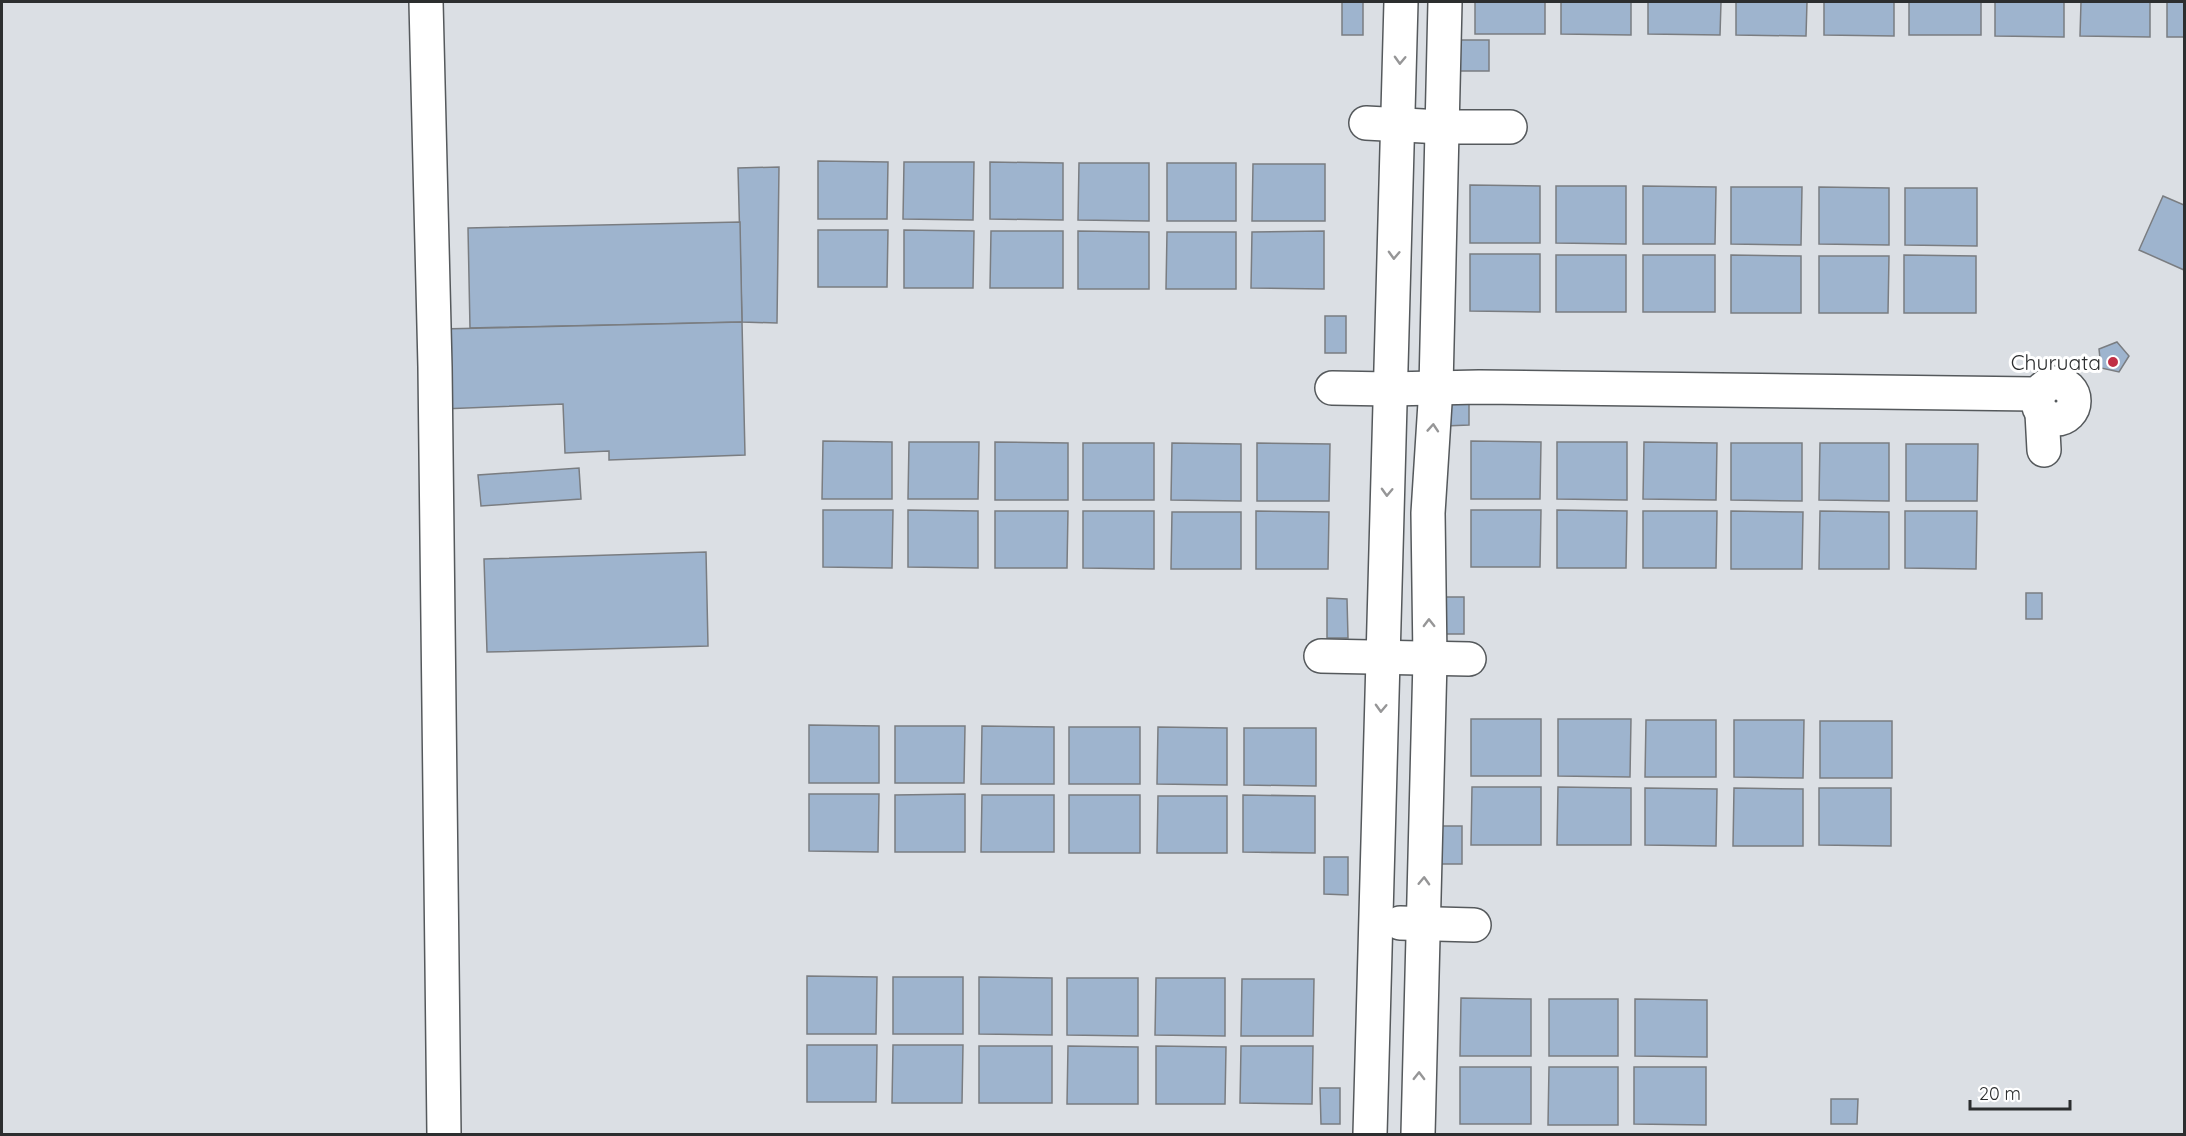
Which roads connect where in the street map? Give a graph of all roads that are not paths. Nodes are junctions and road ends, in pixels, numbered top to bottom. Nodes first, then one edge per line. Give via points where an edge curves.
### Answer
1 (426, 2) edge
2 (1401, 2) edge
3 (1446, 2) edge
4 (1382, 124) junction
5 (1442, 127) junction
6 (1510, 127) dead end
7 (1436, 387) junction
8 (1332, 388) dead end
9 (1390, 389) junction
10 (2044, 450) dead end
11 (1321, 656) dead end
12 (1383, 658) junction
13 (1469, 659) dead end
14 (1430, 660) junction
15 (1367, 923) junction
16 (1423, 924) junction
17 (1474, 925) dead end
18 (444, 1134) edge
19 (1370, 1134) edge
20 (1418, 1134) edge

1 - 18 street via 435,355
2 -> 4 street
3 - 5 street
4 - 5 street
4 -> 9 street
5 - 6 street
5 - 7 street
7 - 9 street
7 - 10 street via 2041,404
14 -> 7 street via 1428,513
8 - 9 street
9 -> 12 street
11 - 12 street
12 - 14 street
12 -> 15 street
13 - 14 street
16 -> 14 street
15 - 16 street
15 - 19 street
16 - 17 street
20 -> 16 street

